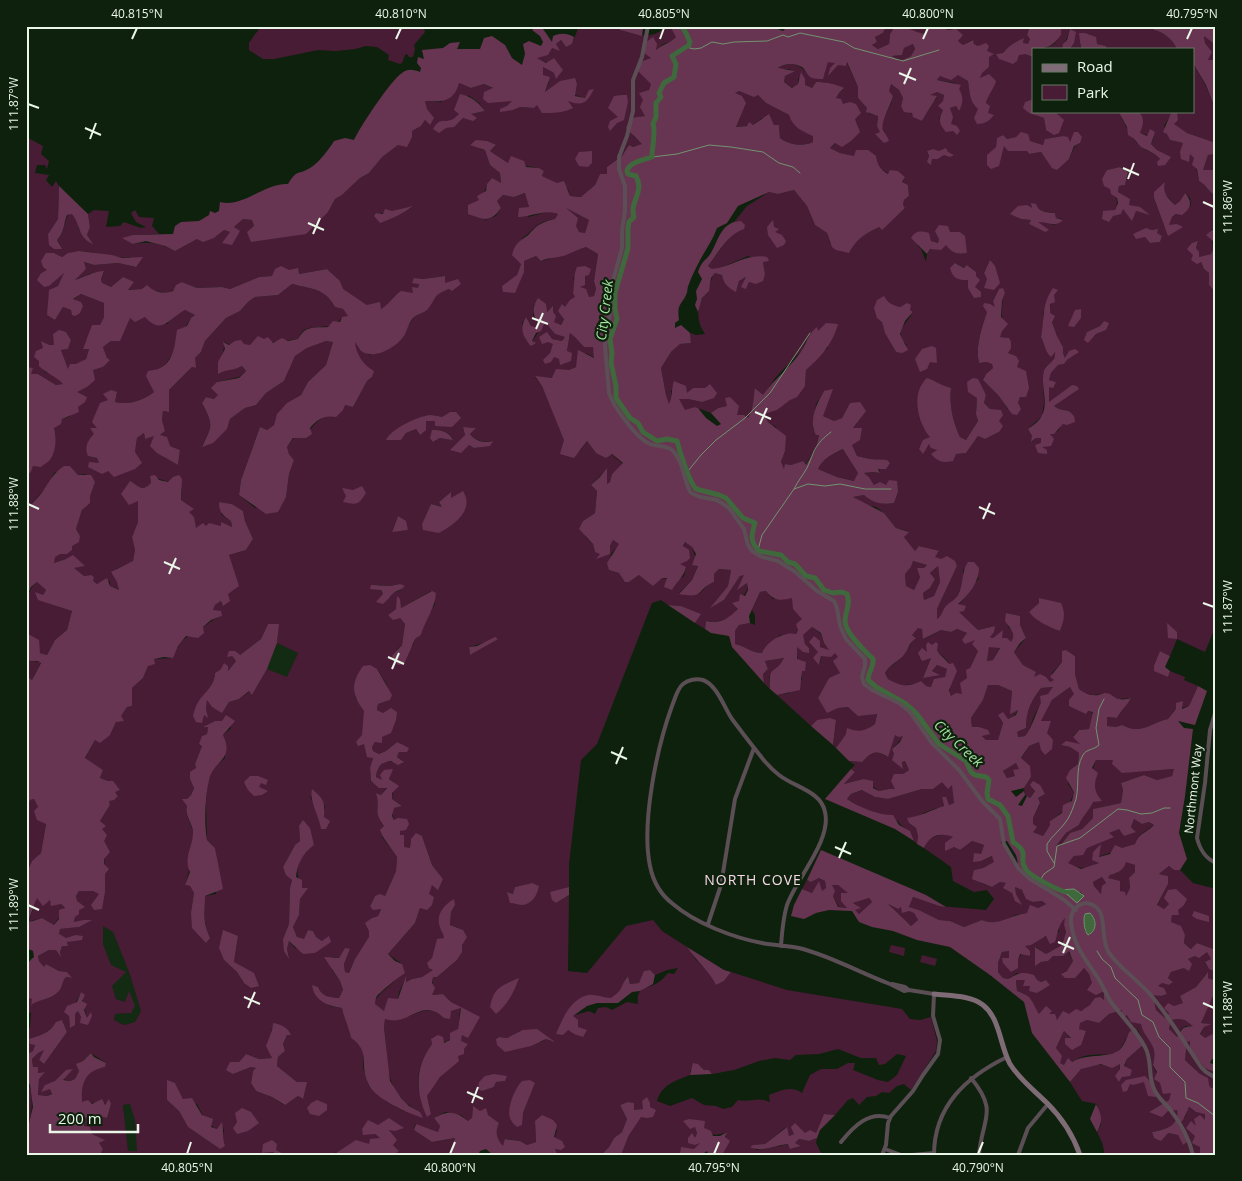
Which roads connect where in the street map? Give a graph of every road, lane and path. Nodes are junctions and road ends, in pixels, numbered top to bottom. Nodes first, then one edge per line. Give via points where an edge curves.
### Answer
1 (648, 26) edge
2 (1216, 710) edge
3 (754, 748) junction
4 (1216, 863) edge
5 (1075, 909) junction
6 (708, 924) junction
7 (781, 946) junction
8 (934, 994) junction
9 (1007, 1057) junction
10 (971, 1078) junction
11 (1216, 1078) edge
12 (1048, 1104) junction
13 (890, 1118) junction
14 (841, 1142) dead end
15 (885, 1149) junction
16 (934, 1154) edge
17 (882, 1155) edge
18 (901, 1155) edge
19 (912, 1155) edge
20 (979, 1155) edge
21 (1018, 1155) edge
22 (1080, 1155) edge
23 (1193, 1155) edge

1 - 5 street via 642,57 633,80 633,111 619,157 625,186 625,211 622,248 611,288 605,346 612,400 643,440 672,451 691,493 719,501 729,508 744,529 752,551 789,567 817,592 834,601 846,638 865,659 864,684 899,703 914,717 932,743 1000,819 1004,844 1018,868
2 - 4 street, Northmont Way via 1210,730 1198,838 1204,855
3 - 6 street via 735,799 721,886
3 - 6 street via 711,686 702,680 692,680 680,687 663,732 655,768 648,824 650,866 654,880 667,899 690,916
3 - 7 street via 779,775 814,795 826,813 824,831 787,906
5 - 11 street via 1085,903 1098,909 1108,951 1168,1016 1206,1072
5 - 23 street via 1071,922 1079,951 1146,1048 1152,1084 1182,1128
6 - 7 street via 746,940
7 - 8 street via 809,951 890,984 897,990
8 - 9 street via 970,999 984,1006 994,1019
8 - 13 street via 933,1016 940,1040 938,1054
9 - 10 street
9 - 12 street via 1023,1081
10 - 16 street via 953,1098 943,1116
10 - 20 street via 987,1105
12 - 21 street via 1028,1128
12 - 22 street via 1067,1128
13 - 14 street via 878,1115 865,1120
13 - 15 street
15 - 17 street
15 - 18 street
16 - 19 street

